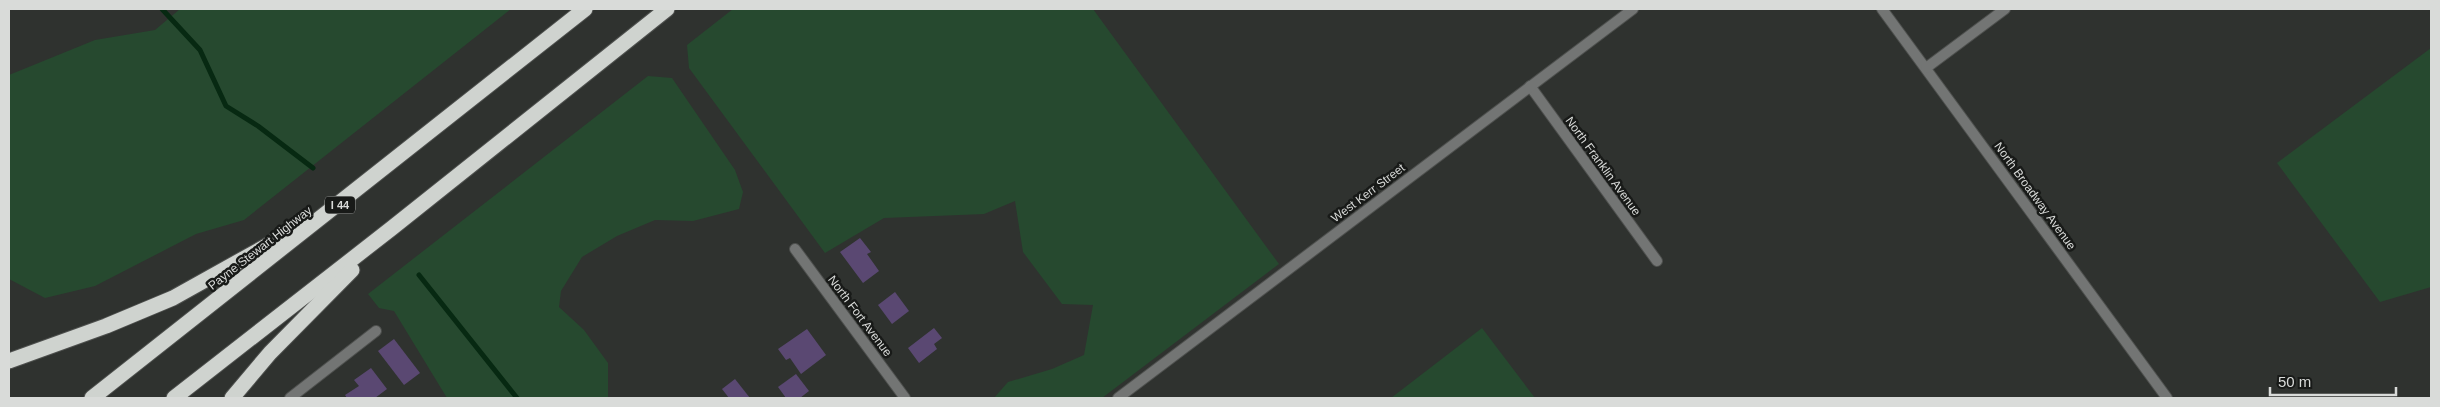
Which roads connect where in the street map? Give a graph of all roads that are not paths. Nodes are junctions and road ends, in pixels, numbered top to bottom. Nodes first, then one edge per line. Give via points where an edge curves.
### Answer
1 (585, 9) edge
2 (667, 9) edge
3 (1633, 9) edge
4 (1882, 9) edge
5 (2005, 9) edge
6 (1926, 68) junction
7 (1530, 86) junction
8 (343, 202) junction
9 (392, 228) junction
10 (795, 249) dead end
11 (1657, 260) dead end
12 (376, 331) dead end
13 (9, 361) edge
14 (92, 398) edge
15 (174, 398) edge
16 (232, 398) edge
17 (290, 398) edge
18 (905, 398) edge
19 (1118, 398) edge
20 (2167, 398) edge

1 - 8 highway, Payne Stewart Highway / I 44
2 - 9 highway
3 - 7 street, West Kerr Street
4 - 6 street, North Broadway Avenue
5 - 6 street
6 - 20 street, North Broadway Avenue
7 - 11 street, North Franklin Avenue
7 - 19 street, West Kerr Street
8 - 13 highway via 173,298
8 - 14 highway, Payne Stewart Highway / I 44
9 - 15 highway
9 - 16 highway via 270,353
10 - 18 street, North Fort Avenue
12 - 17 street

